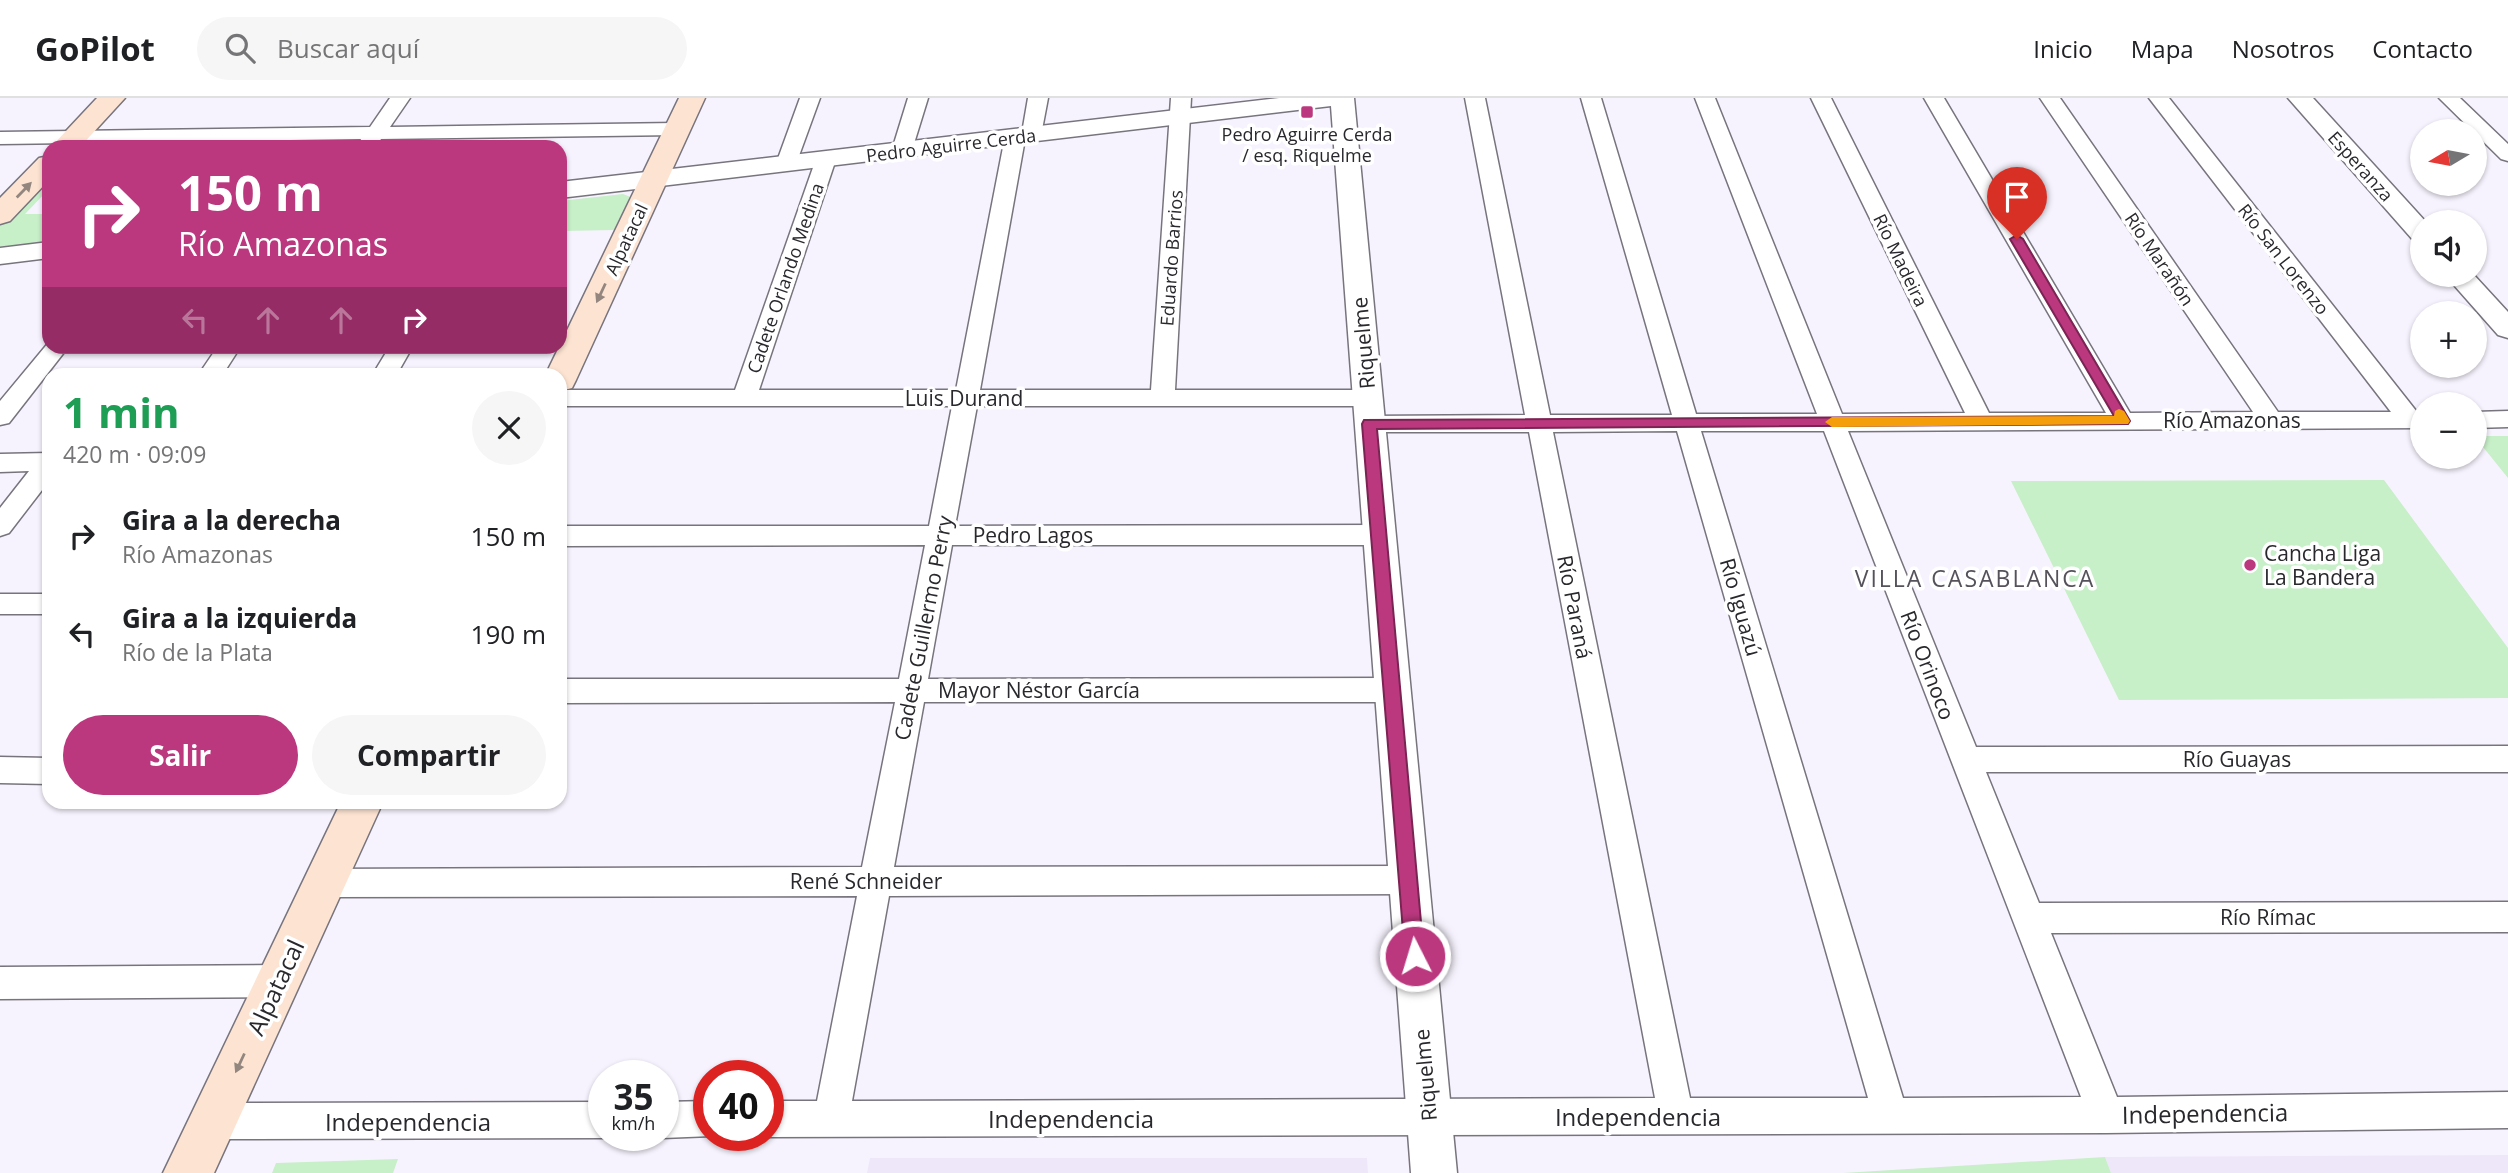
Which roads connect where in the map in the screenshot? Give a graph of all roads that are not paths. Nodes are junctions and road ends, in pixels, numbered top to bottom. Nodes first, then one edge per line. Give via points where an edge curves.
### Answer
1 (112, 98) edge
2 (400, 98) edge
3 (692, 98) edge
4 (810, 98) edge
5 (918, 98) edge
6 (1038, 98) edge
7 (1341, 98) edge
8 (1475, 98) edge
9 (1591, 98) edge
10 (1705, 98) edge
11 (1821, 98) edge
12 (1934, 98) edge
13 (2050, 98) edge
14 (2159, 98) edge
15 (2300, 98) edge
16 (2449, 98) edge
17 (1180, 108) edge
18 (2470, 119) edge
19 (2508, 125) edge
20 (2487, 126) edge
21 (677, 129) junction
22 (2487, 135) edge
23 (1023, 136) junction
24 (0, 138) edge
25 (42, 140) edge
26 (72, 140) edge
27 (370, 140) edge
28 (902, 150) junction
29 (2508, 155) edge
30 (826, 159) junction
31 (786, 164) junction
32 (42, 171) edge
33 (654, 179) junction
34 (567, 189) edge
35 (0, 215) edge
36 (2410, 221) edge
37 (42, 251) edge
38 (0, 256) edge
39 (2470, 287) edge
40 (2508, 329) edge
41 (51, 354) edge
42 (566, 368) edge
43 (567, 398) edge
44 (744, 398) junction
45 (966, 398) junction
46 (1162, 398) junction
47 (1368, 411) junction
48 (2410, 412) edge
49 (0, 417) edge
50 (2487, 419) edge
51 (2508, 419) edge
52 (2271, 420) junction
53 (2410, 420) edge
54 (1981, 421) junction
55 (2123, 421) junction
56 (1833, 422) junction
57 (1539, 423) junction
58 (1686, 423) junction
59 (0, 463) edge
60 (42, 463) edge
61 (42, 472) edge
62 (0, 526) edge
63 (940, 535) junction
64 (567, 536) edge
65 (1379, 536) junction
66 (0, 604) edge
67 (42, 604) edge
68 (1392, 690) junction
69 (567, 691) edge
70 (911, 691) junction
71 (2508, 759) edge
72 (1966, 760) junction
73 (0, 771) edge
74 (42, 771) edge
75 (359, 809) edge
76 (1408, 880) junction
77 (876, 881) junction
78 (324, 883) junction
79 (2508, 917) edge
80 (2028, 918) junction
81 (278, 981) junction
82 (5, 991) edge
83 (2508, 1110) edge
84 (1891, 1115) junction
85 (2106, 1115) junction
86 (1676, 1116) junction
87 (1429, 1117) junction
88 (784, 1119) edge
89 (831, 1119) junction
90 (588, 1120) edge
91 (212, 1121) junction
92 (188, 1173) edge
93 (1434, 1173) edge

1 - 26 main road
2 - 27 street
3 - 21 main road, Alpatacal
4 - 31 street
5 - 28 street
6 - 23 street, Cadete Guillermo Perry
7 - 17 street, Pedro Aguirre Cerda
7 - 47 street, Riquelme
8 - 57 street, Río Paraná
9 - 58 street, Río Iguazú
10 - 56 street, Río Orinoco
11 - 54 street, Río Madeira
12 - 55 street
13 - 52 street, Río Marañón
14 - 48 street, Río San Lorenzo
15 - 36 street, Esperanza
16 - 18 street
17 - 23 street, Pedro Aguirre Cerda
17 - 46 street, Eduardo Barrios
19 - 20 street
21 - 27 street
21 - 33 main road, Alpatacal
22 - 29 street
23 - 28 street, Pedro Aguirre Cerda
23 - 45 street, Cadete Guillermo Perry
24 - 25 street
28 - 30 street, Pedro Aguirre Cerda
30 - 31 street, Pedro Aguirre Cerda
30 - 44 street, Cadete Orlando Medina
31 - 33 street, Pedro Aguirre Cerda
35 -> 32 main road
33 - 34 street, Pedro Aguirre Cerda
33 -> 42 main road, Alpatacal
37 - 38 street
39 - 40 street
41 - 49 street
43 - 44 street, Luis Durand
44 - 45 street, Luis Durand
45 - 46 street, Luis Durand
45 - 63 street, Cadete Guillermo Perry
46 - 47 street, Luis Durand
47 - 57 street, Río Amazonas
47 - 65 street, Riquelme
50 - 51 street
52 - 53 street, Río Amazonas
52 - 55 street, Río Amazonas
54 - 55 street, Río Amazonas
54 - 56 street, Río Amazonas
56 - 58 street, Río Amazonas
56 - 72 street, Río Orinoco
57 - 58 street, Río Amazonas
57 - 86 street, Río Paraná
58 - 84 street, Río Iguazú
59 - 60 street
61 - 62 street
63 - 64 street, Pedro Lagos
63 - 65 street, Pedro Lagos
63 - 70 street, Cadete Guillermo Perry
65 - 68 street, Riquelme
66 - 67 street
68 - 70 street, Mayor Néstor García
68 - 76 street, Riquelme
69 - 70 street, Mayor Néstor García
70 - 77 street, Cadete Guillermo Perry
71 - 72 street, Río Guayas
72 - 80 street, Río Orinoco
73 - 74 street
75 - 78 main road, Alpatacal
76 - 77 street, René Schneider
76 - 87 street, Riquelme
77 - 78 street, René Schneider
77 - 89 street, Cadete Guillermo Perry
78 - 81 main road, Alpatacal
79 - 80 street, Río Rímac
80 - 85 street, Río Orinoco
81 - 82 street
81 -> 91 main road, Alpatacal
83 - 85 street, Independencia
84 - 85 street, Independencia
84 - 86 street, Independencia
86 - 87 street, Independencia
87 - 89 street, Independencia
87 - 93 street, Riquelme
88 - 89 street, Independencia
90 - 91 street, Independencia
91 - 92 main road, Alpatacal

